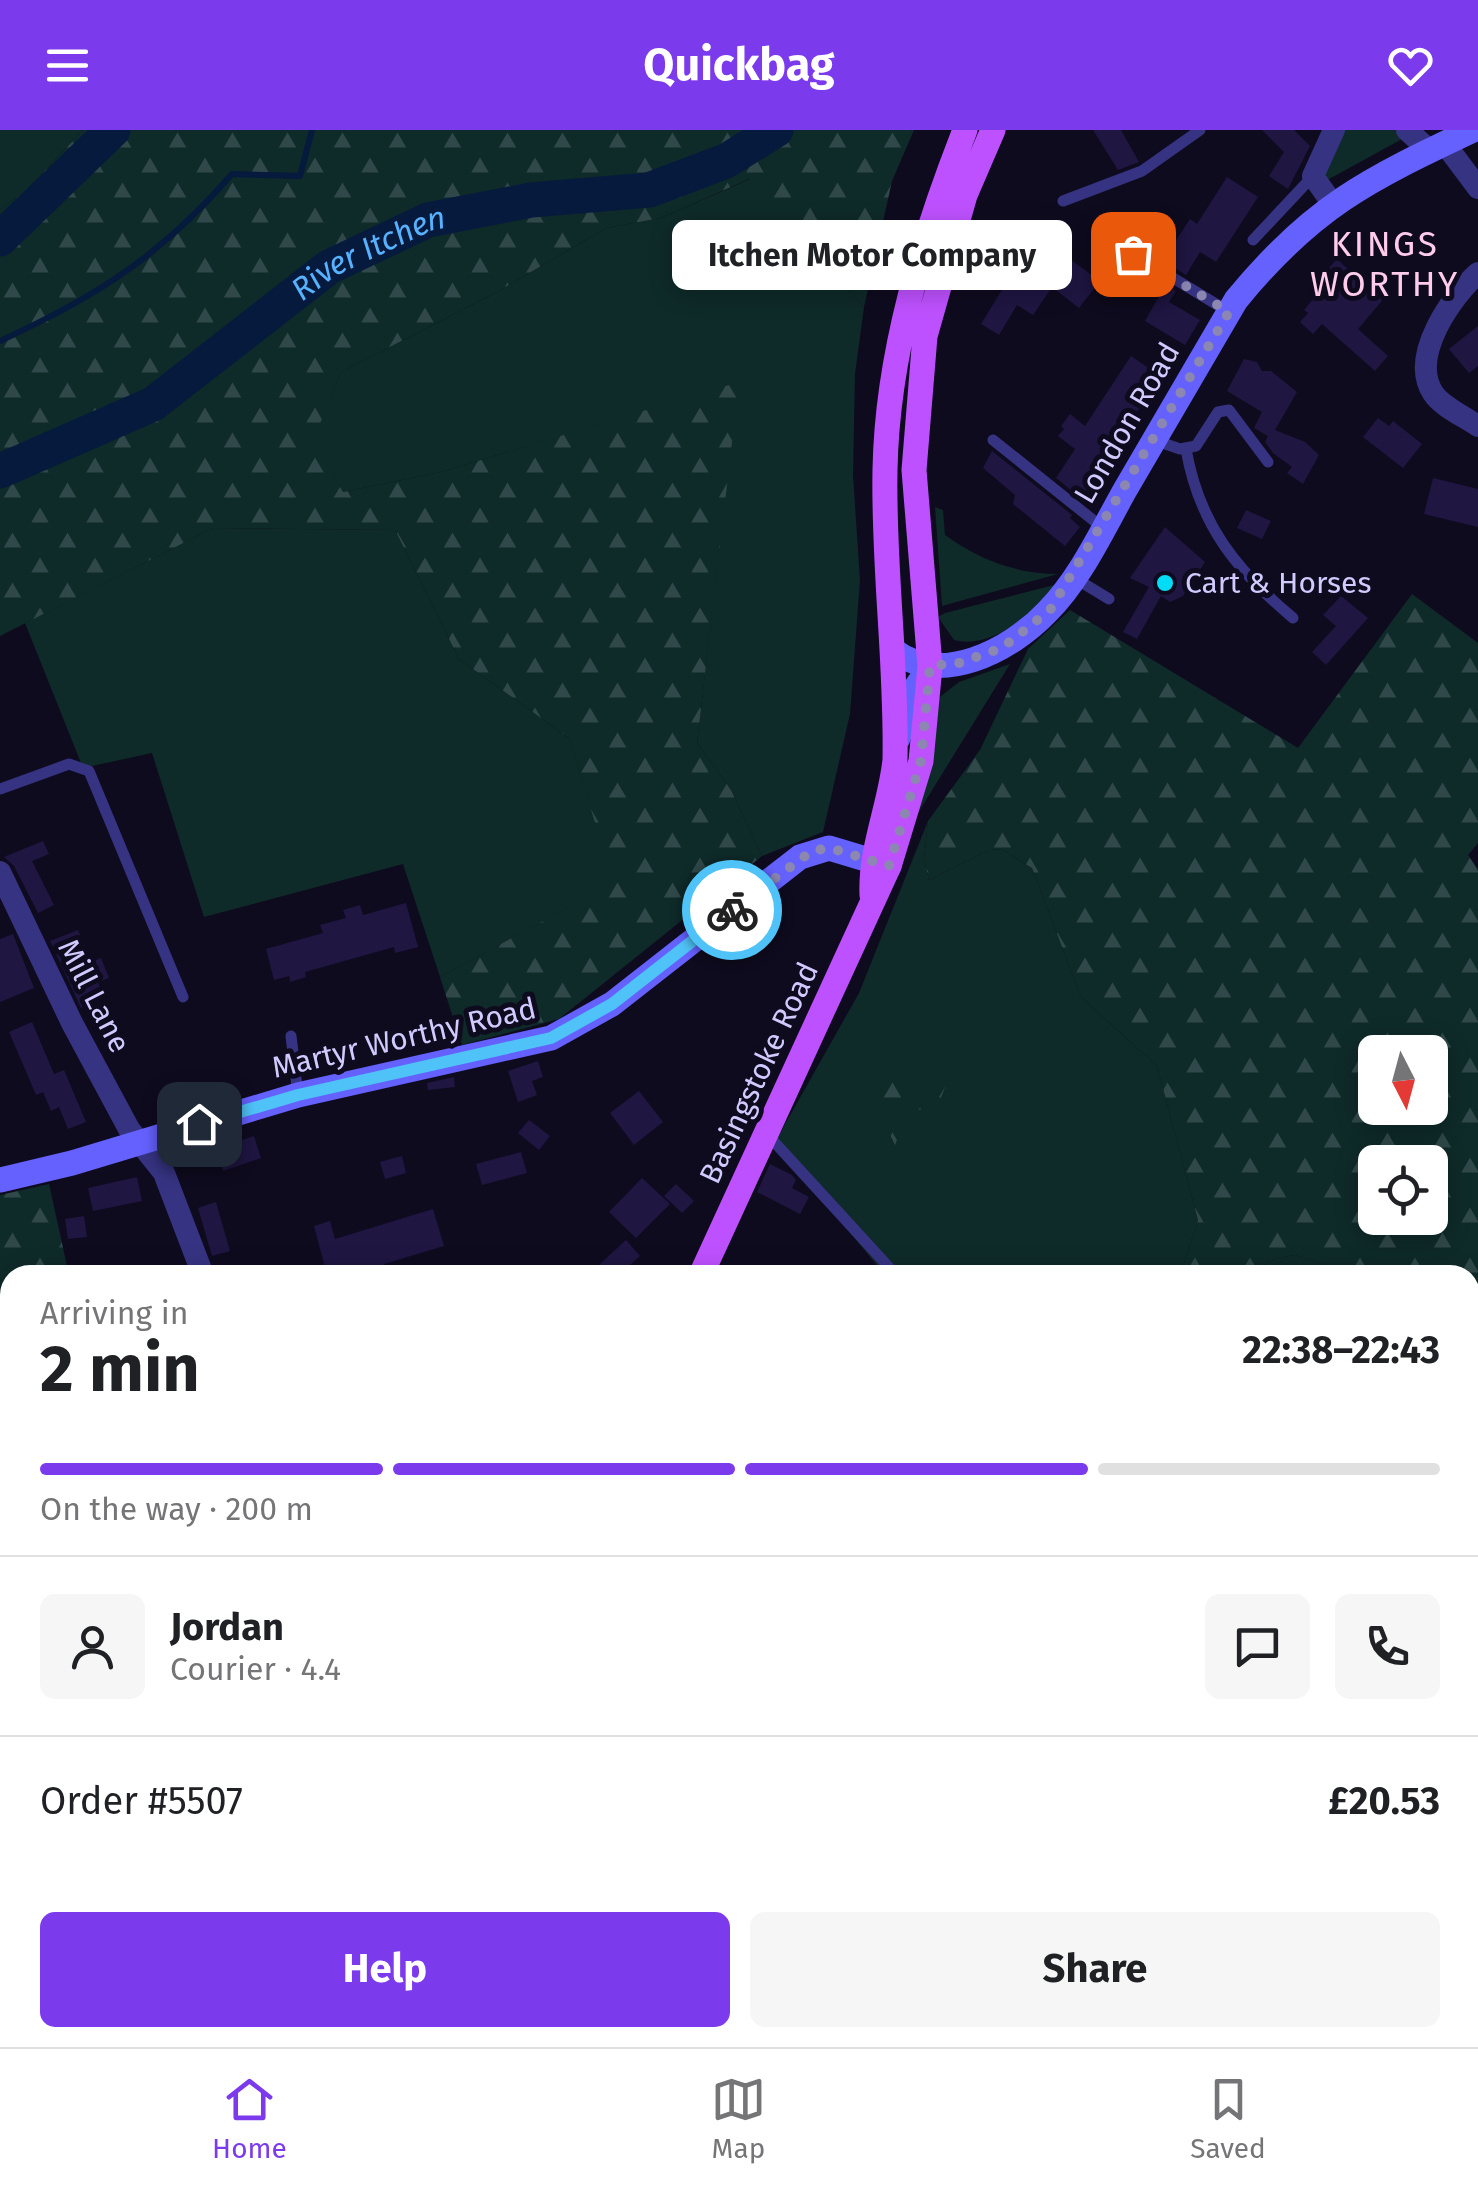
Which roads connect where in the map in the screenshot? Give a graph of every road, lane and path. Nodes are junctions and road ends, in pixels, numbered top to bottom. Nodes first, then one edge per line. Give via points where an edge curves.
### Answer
1 (965, 130) edge
2 (993, 130) edge
3 (1200, 130) edge
4 (1334, 130) edge
5 (1407, 130) edge
6 (1473, 130) edge
7 (1436, 147) junction
8 (1312, 176) junction
9 (1478, 188) edge
10 (1064, 201) dead end
11 (1332, 203) junction
12 (1102, 234) dead end
13 (1253, 240) dead end
14 (1478, 273) edge
15 (1229, 312) junction
16 (1478, 426) edge
17 (993, 440) dead end
18 (1154, 440) junction
19 (1186, 449) junction
20 (1268, 462) dead end
21 (1103, 528) junction
22 (1073, 577) junction
23 (1108, 599) dead end
24 (1293, 618) dead end
25 (892, 650) junction
26 (930, 666) junction
27 (895, 747) junction
28 (0, 790) edge
29 (880, 863) junction
30 (0, 872) edge
31 (183, 996) dead end
32 (291, 1036) dead end
33 (298, 1095) junction
34 (766, 1133) junction
35 (143, 1142) junction
36 (0, 1180) edge
37 (200, 1265) edge
38 (705, 1265) edge
39 (887, 1265) edge

1 - 25 main road, Basingstoke Road via 918,263 897,363 885,467
2 - 26 main road, Basingstoke Road via 965,195 925,336 914,470
3 - 10 lane via 1142,171
4 - 8 street
5 - 7 street
6 - 7 main road, London Road
7 - 9 street
7 - 11 main road, London Road
8 - 11 street
8 - 13 lane
11 - 15 main road, London Road via 1268,262
12 - 15 lane
14 - 16 street via 1442,315 1427,372 1433,394
15 - 18 main road, London Road
17 - 21 lane
18 - 19 lane
18 - 21 main road, London Road
19 - 20 lane via 1203,438 1218,412 1230,410
19 - 24 lane via 1205,516 1223,550
21 - 22 main road, London Road
22 - 23 lane
22 - 26 main road, London Road via 1050,610 1002,648
25 - 26 main road via 916,666
25 - 27 main road, Basingstoke Road
26 - 27 main road via 912,692
26 - 29 main road, Basingstoke Road via 921,761
27 - 29 main road, Basingstoke Road
28 - 31 lane via 69,764 89,771
29 - 33 main road, Martyr Worthy Road via 830,848 800,857 612,1004 551,1038
29 - 34 main road, Basingstoke Road via 846,965
30 - 35 street, Mill Lane via 72,1023 129,1129
32 - 33 lane
33 - 35 main road, Martyr Worthy Road
34 - 38 main road, Basingstoke Road
34 - 39 lane
35 - 36 main road, Martyr Worthy Road
35 - 37 street, Mill Lane via 164,1173

